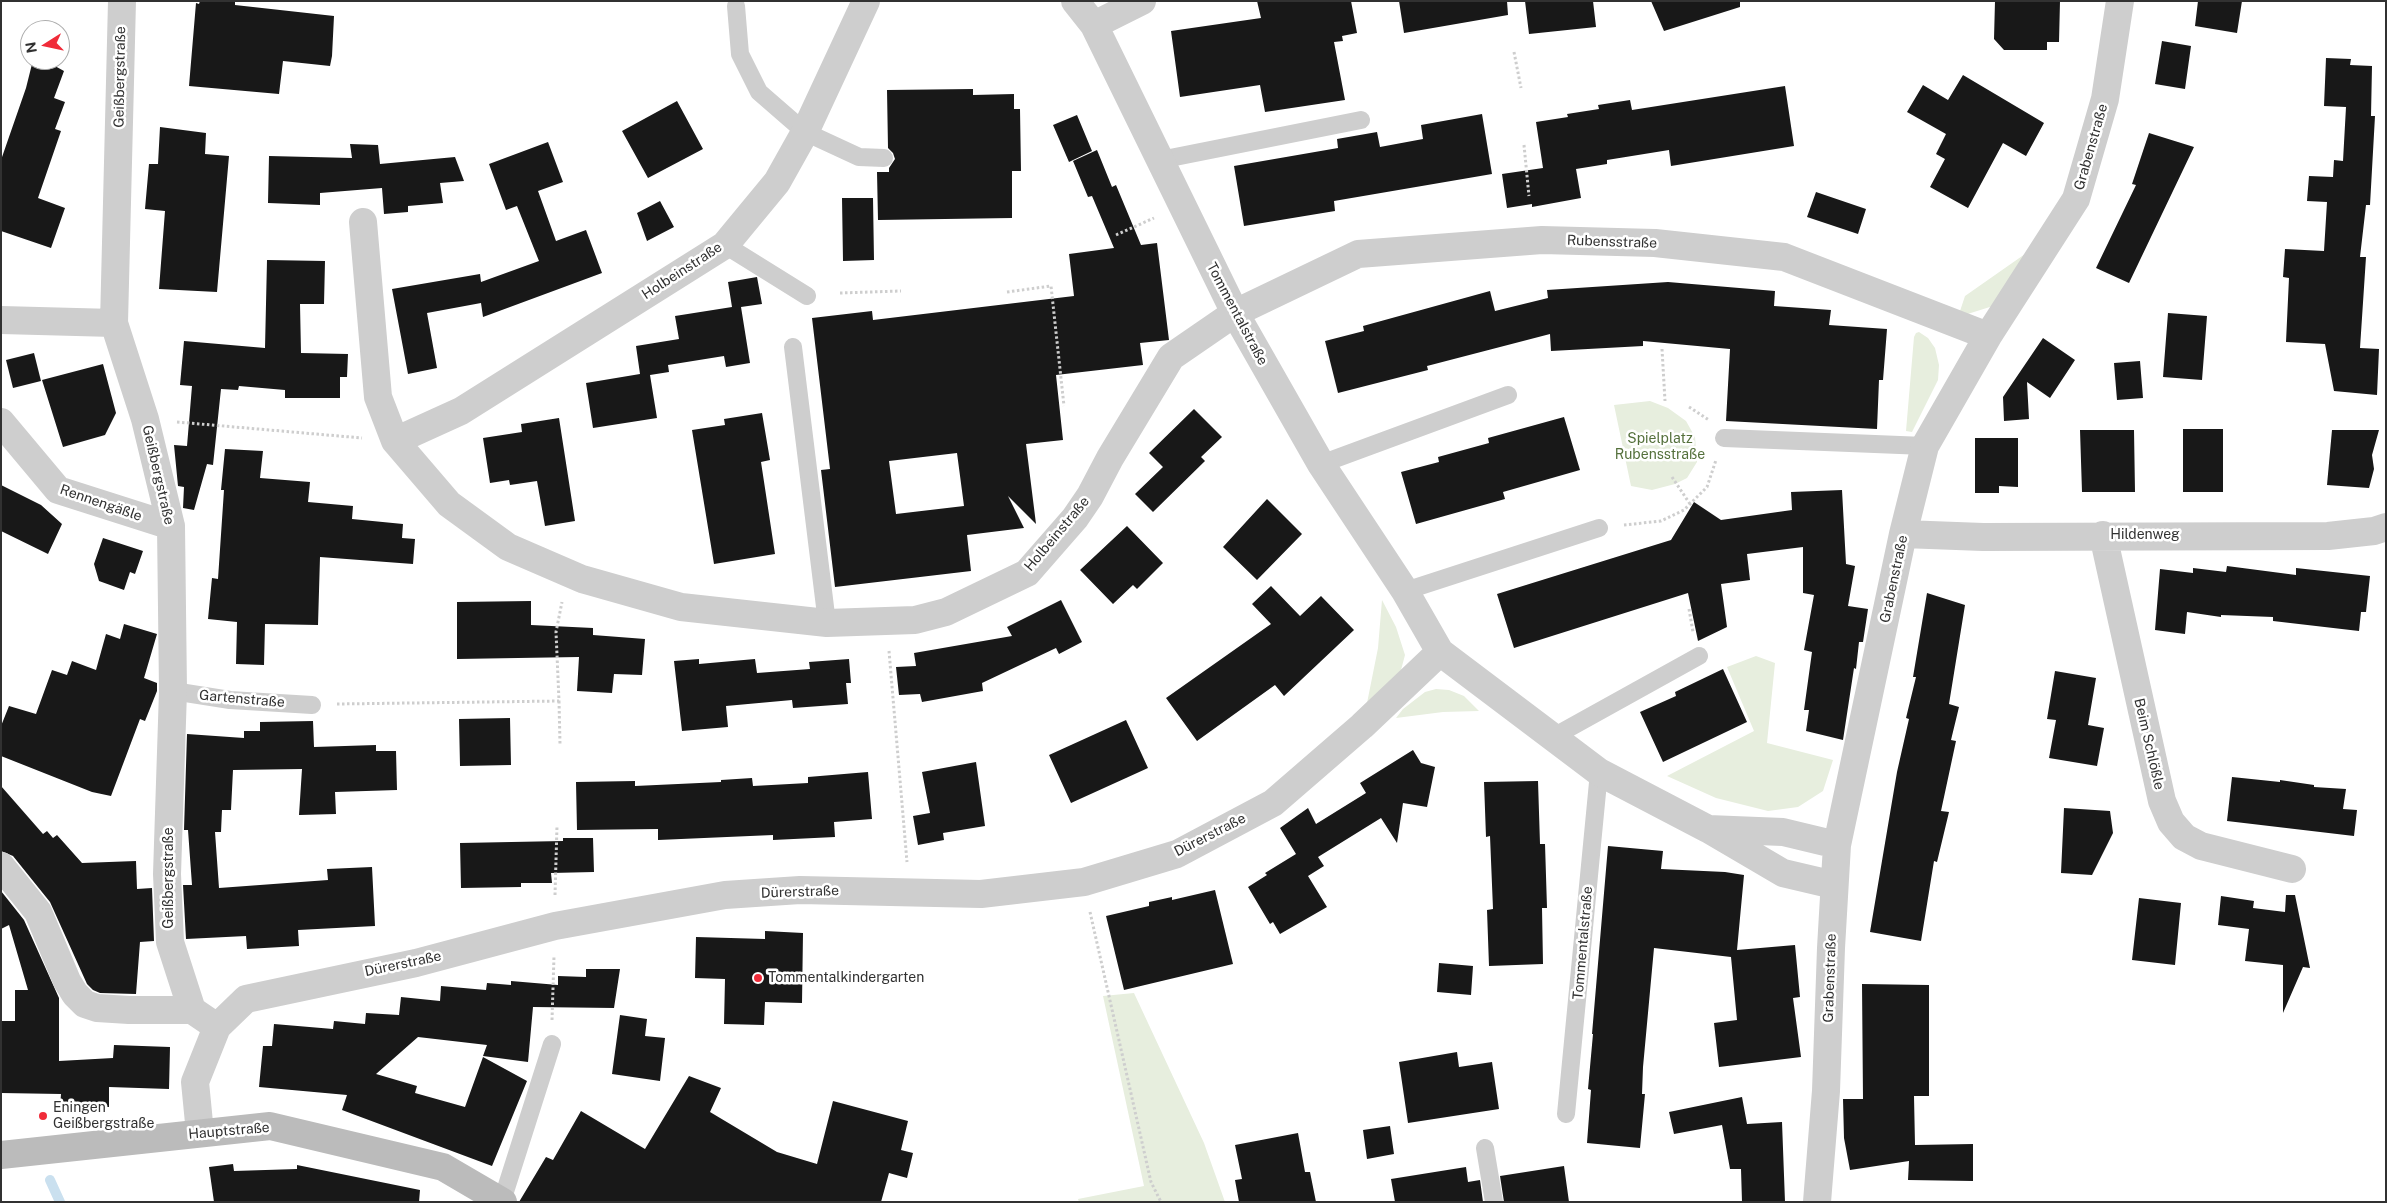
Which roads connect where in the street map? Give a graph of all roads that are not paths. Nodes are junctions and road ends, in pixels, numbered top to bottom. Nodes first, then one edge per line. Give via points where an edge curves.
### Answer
1 (122, 1) edge
2 (866, 1) edge
3 (1075, 1) edge
4 (1142, 1) edge
5 (2120, 1) edge
6 (736, 6) dead end
7 (1094, 26) junction
8 (1361, 120) dead end
9 (805, 132) junction
10 (884, 158) dead end
11 (1160, 160) junction
12 (363, 222) dead end
13 (725, 245) junction
14 (807, 296) dead end
15 (1235, 313) junction
16 (1, 320) edge
17 (114, 323) junction
18 (1988, 336) junction
19 (792, 347) dead end
20 (1508, 395) dead end
21 (1, 422) edge
22 (1724, 438) road end
23 (395, 441) junction
24 (1925, 446) junction
25 (1321, 464) junction
26 (171, 526) junction
27 (2386, 526) edge
28 (1598, 528) road end
29 (1903, 534) junction
30 (2103, 535) junction
31 (1405, 591) junction
32 (827, 623) junction
33 (1440, 652) junction
34 (1699, 656) dead end
35 (173, 691) junction
36 (312, 705) road end
37 (1553, 737) junction
38 (1599, 772) junction
39 (1708, 829) junction
40 (1837, 845) junction
41 (1, 866) edge
42 (2292, 870) dead end
43 (1834, 885) junction
44 (192, 1010) junction
45 (217, 1027) junction
46 (552, 1044) road end
47 (1566, 1114) dead end
48 (200, 1133) junction
49 (1485, 1148) dead end
50 (1, 1155) edge
51 (503, 1202) edge
52 (1494, 1202) edge
53 (1816, 1202) edge

1 - 17 street, Geißbergstraße
2 - 9 street, Holbeinstraße
3 - 7 street, Tommentalstraße
4 - 7 street
5 - 18 street, Grabenstraße via 2105,99 2076,199
6 - 9 lane via 740,54 759,92
7 - 11 street, Tommentalstraße
8 - 11 lane
9 - 10 lane via 859,157
9 - 13 street, Holbeinstraße via 778,182
11 - 15 street, Tommentalstraße
12 - 23 street, Holbeinstraße via 378,397
13 - 14 lane
13 - 23 street, Holbeinstraße via 461,411
15 - 18 street, Rubensstraße via 1358,254 1542,240 1655,243 1784,257
15 - 25 street, Tommentalstraße
15 - 32 street, Holbeinstraße via 1171,357 1090,496 1075,518 1026,573 946,612 915,620
16 - 17 street
17 - 26 street, Geißbergstraße via 145,419
18 - 24 street, Grabenstraße
19 - 32 lane
20 - 25 lane
21 - 26 street, Rennengäßle via 58,490
22 - 24 lane
23 - 32 street, Holbeinstraße via 449,504 508,547 582,579 681,607
24 - 29 street, Grabenstraße
25 - 31 street, Tommentalstraße
26 - 35 street, Geißbergstraße
27 - 30 street, Hildenweg via 2374,531 2328,536
28 - 31 lane
29 - 30 street, Hildenweg via 1984,537
29 - 40 street, Grabenstraße
30 - 42 street, Beim Schlößle via 2162,801 2171,822 2184,837 2201,846
31 - 33 street, Tommentalstraße
33 - 37 street, Tommentalstraße
33 - 45 street, Dürerstraße via 1362,726 1273,803 1177,854 1084,882 981,894 800,890 725,895 555,926 416,963 246,999
34 - 37 lane
35 - 36 lane, Gartenstraße via 230,700
35 - 44 street, Geißbergstraße via 167,874 170,942
37 - 38 street, Tommentalstraße
38 - 39 street, Tommentalstraße
38 - 47 lane, Tommentalstraße
39 - 40 street, Tommentalstraße via 1783,832
39 - 43 street, Tommentalstraße via 1782,873
40 - 43 street, Grabenstraße
41 - 44 street via 38,912 67,981 85,1004 129,1010
43 - 53 street, Grabenstraße via 1826,1091
44 - 45 street
45 - 48 street, Dürerstraße via 195,1082
46 - 51 lane
48 - 50 main road, Hauptstraße
48 - 51 main road, Hauptstraße via 270,1126 443,1167
49 - 52 lane

